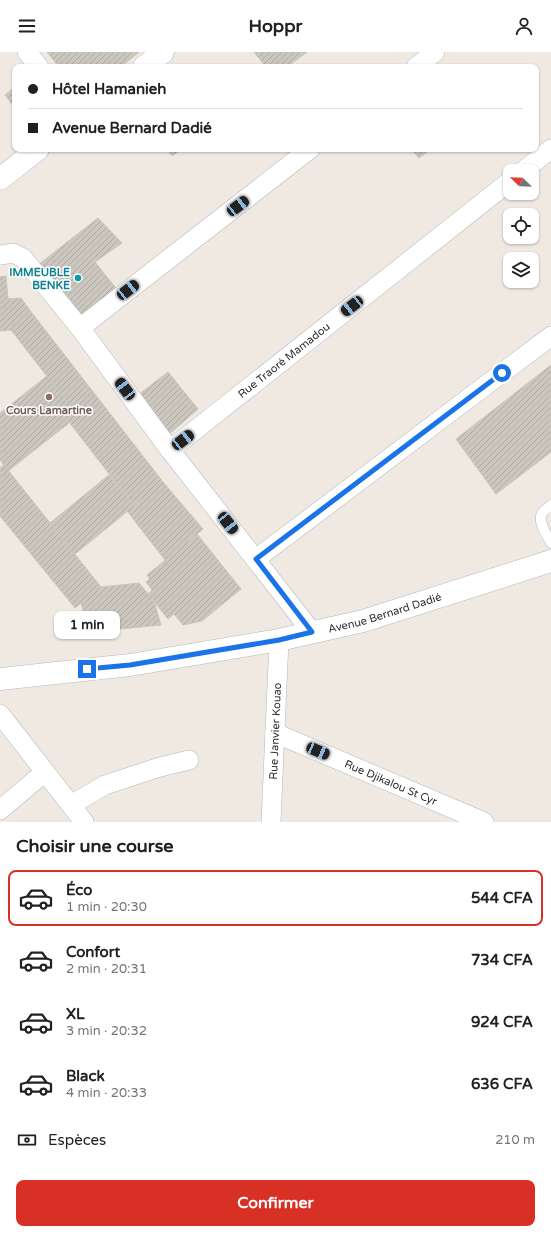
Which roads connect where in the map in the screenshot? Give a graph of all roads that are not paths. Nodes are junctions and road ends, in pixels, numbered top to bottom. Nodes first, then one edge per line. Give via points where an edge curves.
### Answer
1 (27, 52) edge
2 (163, 52) edge
3 (435, 52) edge
4 (37, 64) edge
5 (148, 64) edge
6 (420, 64) edge
7 (551, 150) edge
8 (34, 152) edge
9 (306, 152) edge
10 (532, 164) edge
11 (0, 179) edge
12 (503, 187) edge
13 (0, 255) edge
14 (80, 328) junction
15 (551, 336) edge
16 (170, 450) junction
17 (551, 505) edge
18 (551, 543) edge
19 (256, 559) junction
20 (551, 561) edge
21 (312, 632) junction
22 (279, 640) junction
23 (0, 679) edge
24 (0, 714) edge
25 (275, 733) junction
26 (189, 760) dead end
27 (46, 772) junction
28 (71, 805) junction
29 (0, 810) edge
30 (84, 822) edge
31 (271, 822) edge
32 (484, 822) edge

1 - 4 street
2 - 5 street
3 - 6 street
7 - 10 street
8 - 11 street
9 - 14 street
12 - 16 street, Rue Traoré Mamadou
13 - 14 street via 14,253 24,258
14 - 16 street
15 - 19 street
16 - 19 street
17 - 18 lane via 542,512 541,522
19 - 21 street
20 - 21 street, Avenue Bernard Dadié via 363,621
21 - 22 street, Avenue Bernard Dadié
22 - 23 street, Avenue Bernard Dadié via 130,665
22 - 25 street, Rue Janvier Kouao
24 - 27 street
25 - 31 street, Rue Janvier Kouao
25 - 32 street, Rue Djikalou St Cyr
26 - 28 street via 105,785
27 - 28 street
27 - 29 street
28 - 30 street

